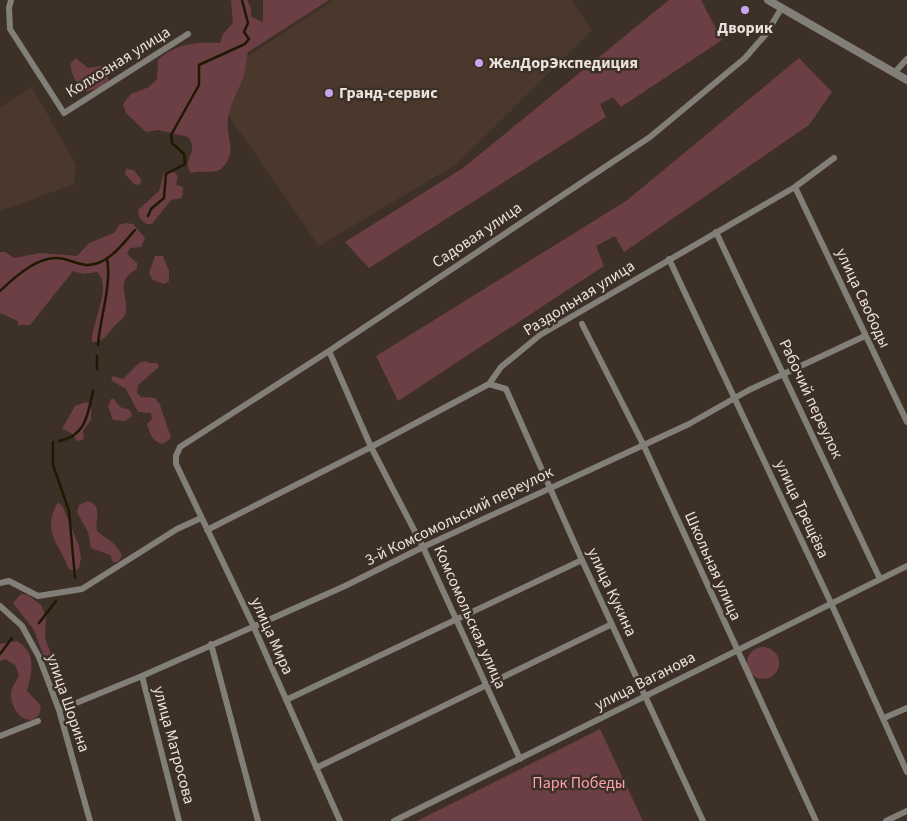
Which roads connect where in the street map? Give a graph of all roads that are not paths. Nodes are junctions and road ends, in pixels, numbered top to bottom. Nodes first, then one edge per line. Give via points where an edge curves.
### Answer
1 (11, 0) edge
2 (768, 0) edge
3 (781, 9) junction
4 (188, 34) dead end
5 (907, 59) edge
6 (896, 72) junction
7 (907, 80) edge
8 (834, 158) dead end
9 (795, 186) junction
10 (716, 232) junction
11 (669, 258) junction
12 (582, 324) dead end
13 (865, 336) junction
14 (329, 351) junction
15 (784, 373) junction
16 (489, 384) junction
17 (735, 400) junction
18 (907, 402) edge
19 (900, 406) junction
20 (907, 422) edge
21 (643, 444) junction
22 (371, 447) junction
23 (176, 464) joint
24 (549, 488) junction
25 (201, 518) junction
26 (207, 530) junction
27 (423, 547) junction
28 (582, 560) junction
29 (907, 566) edge
30 (880, 579) junction
31 (0, 583) edge
32 (831, 603) junction
33 (0, 606) edge
34 (456, 621) junction
35 (612, 624) junction
36 (253, 625) junction
37 (212, 644) junction
38 (736, 650) junction
39 (142, 676) junction
40 (486, 687) junction
41 (645, 697) junction
42 (286, 700) junction
43 (907, 708) edge
44 (59, 710) junction
45 (884, 718) junction
46 (38, 721) dead end
47 (0, 736) edge
48 (520, 759) junction
49 (316, 768) junction
50 (907, 772) edge
51 (907, 811) edge
52 (90, 821) edge
53 (179, 821) edge
54 (258, 821) edge
55 (340, 821) edge
56 (394, 821) edge
57 (703, 821) edge
58 (816, 821) edge
59 (886, 821) edge

1 - 4 street, Колхозная улица via 10,28 64,113
2 - 3 street
3 - 6 street
3 - 14 street, Садовая улица via 746,58 650,137
5 - 6 street
6 - 7 street
8 - 9 street, Раздольная улица
9 - 10 street, Раздольная улица
9 - 13 street, улица Свободы
10 - 11 street, Раздольная улица
10 - 15 street, Рабочий переулок
11 - 16 street, Раздольная улица via 540,335 501,367
11 - 17 street, улица Трещёва
12 - 21 street, Школьная улица
13 - 15 street, 3-й Комсомольский переулок
13 - 19 street, улица Свободы
14 - 22 street, Комсомольская улица
14 - 23 street, Садовая улица via 183,444 177,452
15 - 17 street, 3-й Комсомольский переулок
15 - 30 street, Рабочий переулок
16 - 22 street, Раздольная улица
16 - 24 street, улица Кукина via 506,389
17 - 21 street, 3-й Комсомольский переулок
17 - 32 street, улица Трещёва
18 - 19 street
19 - 20 street, улица Свободы
21 - 24 street, 3-й Комсомольский переулок
21 - 38 street, Школьная улица
22 - 26 street, Раздольная улица
22 - 27 street, Комсомольская улица
23 - 25 street, улица Мира
24 - 27 street, 3-й Комсомольский переулок
24 - 28 street, улица Кукина
25 - 26 street, улица Мира
25 - 31 street via 82,589 38,596 9,582
26 - 36 street, улица Мира
27 - 34 street, Комсомольская улица
27 - 36 street, 3-й Комсомольский переулок via 345,586
28 - 34 street
28 - 35 street, улица Кукина
29 - 30 street, улица Ваганова
30 - 32 street, улица Ваганова
32 - 38 street, улица Ваганова
32 - 45 street, улица Трещёва
33 - 44 street, улица Шорина via 26,632
34 - 40 street, Комсомольская улица
34 - 42 street
35 - 40 street
35 - 41 street, улица Кукина
36 - 37 street, 3-й Комсомольский переулок
36 - 42 street, улица Мира
37 - 39 street, 3-й Комсомольский переулок
37 - 54 street
38 - 41 street, улица Ваганова
38 - 58 street, Школьная улица
39 - 44 street, 3-й Комсомольский переулок
39 - 53 street, улица Матросова
40 - 48 street, Комсомольская улица
40 - 49 street
41 - 48 street, улица Ваганова
41 - 57 street, улица Кукина
42 - 49 street, улица Мира
43 - 45 street
44 - 52 street, улица Шорина
45 - 50 street, улица Трещёва
46 - 47 street
48 - 56 street, улица Ваганова
49 - 55 street, улица Мира
51 - 59 street

